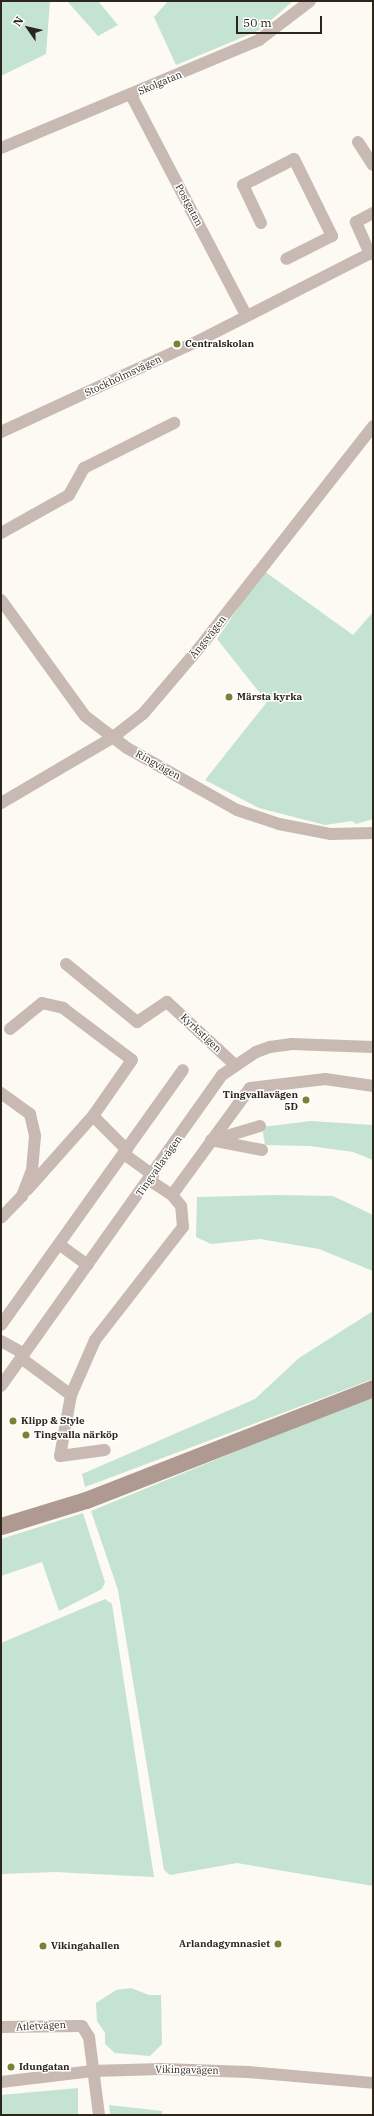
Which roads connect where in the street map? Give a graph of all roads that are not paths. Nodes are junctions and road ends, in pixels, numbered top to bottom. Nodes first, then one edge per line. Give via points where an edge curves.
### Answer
1 (310, 1) edge
2 (131, 95) junction
3 (358, 142) dead end
4 (1, 148) edge
5 (373, 165) edge
6 (373, 213) edge
7 (261, 223) dead end
8 (371, 253) edge
9 (286, 259) dead end
10 (246, 315) junction
11 (174, 422) dead end
12 (373, 426) edge
13 (1, 432) edge
14 (1, 533) edge
15 (1, 600) edge
16 (112, 738) junction
17 (1, 803) edge
18 (373, 833) edge
19 (66, 964) dead end
20 (10, 1029) dead end
21 (373, 1047) edge
22 (234, 1064) junction
23 (183, 1070) dead end
24 (373, 1086) edge
25 (1, 1093) edge
26 (93, 1116) junction
27 (260, 1126) dead end
28 (211, 1140) junction
29 (262, 1150) dead end
30 (125, 1152) junction
31 (151, 1178) junction
32 (172, 1195) junction
33 (22, 1196) junction
34 (1, 1218) edge
35 (60, 1245) junction
36 (88, 1265) junction
37 (1, 1325) edge
38 (1, 1341) edge
39 (22, 1356) junction
40 (1, 1386) edge
41 (373, 1388) edge
42 (71, 1395) junction
43 (105, 1450) dead end
44 (1, 1526) edge
45 (1, 2027) edge
46 (92, 2071) junction
47 (1, 2082) edge
48 (373, 2083) edge
49 (99, 2115) edge

1 - 2 street, Skolgatan via 259,40
2 - 4 street, Skolgatan
2 - 10 street, Postgatan
3 - 5 street
6 - 8 street via 356,222
7 - 9 street via 243,186 294,159 332,236
8 - 10 street, Stockholmsvägen
10 - 13 street, Stockholmsvägen
11 - 14 street via 84,468 69,496
12 - 16 street, Ängsvägen via 200,648 143,714
15 - 16 street, Ringvägen via 85,716
16 - 17 street, Ängsvägen
16 - 18 street, Ringvägen via 237,810 279,824 331,834
19 - 22 street, Kyrkstigen via 137,1022 167,1002
20 - 26 street via 42,1003 62,1008 132,1060
21 - 22 street, Tingvallavägen via 292,1044 256,1052
22 - 31 street, Tingvallavägen via 222,1075
23 - 30 street
24 - 28 street via 324,1079 250,1088
25 - 33 street via 30,1114 35,1136 32,1170
26 - 30 street
26 - 33 street
27 - 28 street
28 - 29 street
28 - 32 street
30 - 31 street
30 - 35 street
31 - 32 street
31 - 36 street, Tingvallavägen
32 - 42 street via 181,1206 183,1227 95,1340
33 - 34 street
35 - 36 street
35 - 37 street
36 - 39 street, Tingvallavägen
38 - 39 street
39 - 40 street, Tingvallavägen
39 - 42 street
41 - 44 main road via 86,1500
42 - 43 street via 60,1456
45 - 46 street, Atletvägen via 82,2026 89,2037
46 - 47 street, Vikingavägen
46 - 48 street, Vikingavägen via 236,2071
46 - 49 street

